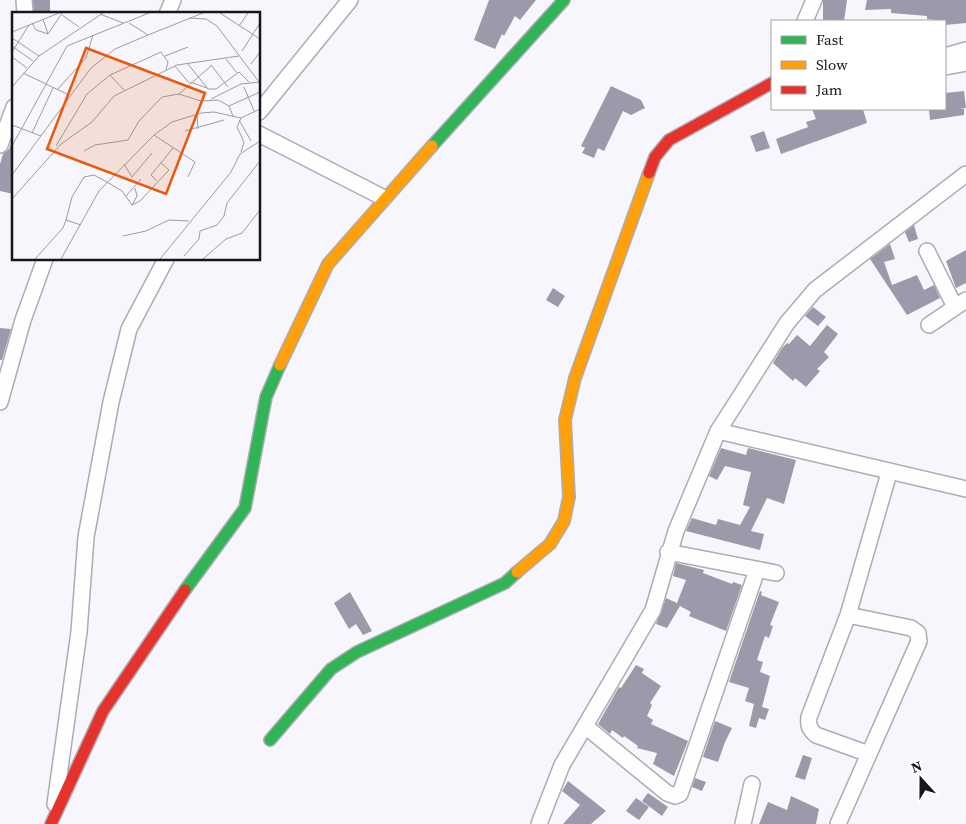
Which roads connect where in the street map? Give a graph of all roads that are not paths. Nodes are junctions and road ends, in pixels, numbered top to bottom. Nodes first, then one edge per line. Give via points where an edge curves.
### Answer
1 (173, 0) edge
2 (350, 0) edge
3 (564, 0) edge
4 (814, 0) edge
5 (168, 12) edge
6 (805, 20) edge
7 (966, 50) edge
8 (946, 56) edge
9 (966, 63) edge
10 (946, 67) edge
11 (771, 84) edge
12 (260, 111) edge
13 (12, 112) edge
14 (260, 135) edge
15 (0, 145) edge
16 (966, 174) edge
17 (384, 198) junction
18 (928, 251) dead end
19 (45, 260) edge
20 (165, 260) edge
21 (960, 304) edge
22 (929, 324) dead end
23 (2, 384) edge
24 (0, 402) edge
25 (718, 431) junction
26 (889, 473) junction
27 (966, 489) edge
28 (668, 552) junction
29 (757, 570) junction
30 (776, 574) dead end
31 (848, 615) junction
32 (585, 726) junction
33 (270, 740) dead end
34 (869, 754) junction
35 (752, 784) dead end
36 (52, 821) edge
37 (538, 824) edge
38 (743, 824) edge
39 (838, 824) edge

1 - 5 street
2 - 12 street
3 - 17 street
4 - 6 street
7 - 8 street
9 - 10 street
11 - 33 street via 669,140 655,157 575,378 565,420 569,497 564,521 550,544 505,583 357,652 331,669
13 - 15 street
14 - 17 street
16 - 25 street via 815,290 787,323
17 - 36 street via 328,264 274,377 266,398 246,508 102,710
18 - 21 street
19 - 23 street
20 - 36 street via 130,329 111,402 86,537 79,632
21 - 22 street
23 - 24 street
25 - 26 street
25 - 28 street
26 - 27 street
26 - 31 street
28 - 29 street
28 - 32 street via 653,610
29 - 30 street
29 - 32 street via 680,794 667,793
31 - 34 street via 808,724 816,735
31 - 34 street via 911,628 918,633 919,641
32 - 37 street via 562,765
34 - 39 street
35 - 38 street

